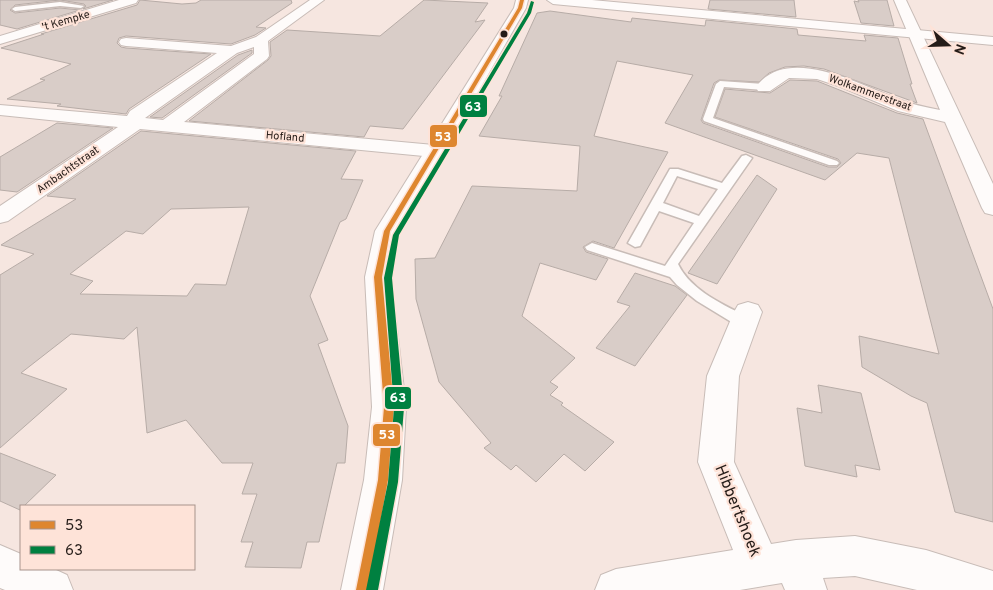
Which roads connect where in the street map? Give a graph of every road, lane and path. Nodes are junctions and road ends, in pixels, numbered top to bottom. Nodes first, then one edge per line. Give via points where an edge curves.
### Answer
1 (132, 0) edge
2 (318, 0) edge
3 (522, 0) edge
4 (553, 0) edge
5 (900, 0) edge
6 (15, 8) dead end
7 (104, 9) junction
8 (915, 34) junction
9 (0, 40) edge
10 (261, 40) junction
11 (993, 41) edge
12 (126, 42) dead end
13 (232, 50) junction
14 (764, 87) joint
15 (0, 110) edge
16 (953, 118) junction
17 (136, 123) junction
18 (167, 126) junction
19 (434, 151) junction
20 (746, 158) dead end
21 (833, 163) dead end
22 (725, 188) junction
23 (655, 205) junction
24 (993, 208) edge
25 (0, 216) edge
26 (701, 221) junction
27 (635, 244) dead end
28 (592, 247) dead end
29 (673, 273) junction
30 (746, 317) joint
31 (0, 566) edge
32 (787, 572) edge
33 (52, 590) edge
34 (362, 590) edge
35 (616, 590) edge
36 (988, 590) edge

1 - 7 street, 't Kempke
2 - 10 street, Ambachtstraat
3 - 19 street via 486,67
4 - 8 street
5 - 8 street
6 - 7 lane via 60,4
7 - 9 street, 't Kempke
8 - 11 street
8 - 16 street
10 - 13 street, Ambachtstraat
10 - 18 street via 262,56
12 - 13 street, Ambachtstraat
13 - 17 street, Ambachtstraat via 136,115
14 - 16 street, Wolkammerstraat via 784,74 804,73 848,83 904,107
14 - 21 lane, Wolkammerstraat via 720,84 708,119
15 - 17 street
16 - 24 street
17 - 18 street, Hofland
17 - 25 street, Ambachtstraat
18 - 19 street, Hofland
19 - 34 street via 387,231 378,278 388,407 383,480
20 - 22 lane
22 - 23 lane via 674,171
22 - 26 lane
23 - 26 lane
23 - 27 lane
26 - 29 lane via 671,264
28 - 29 lane
29 - 30 lane via 719,310
30 - 32 street, Hibbertshoek via 723,376 716,462
31 - 33 street
32 - 35 street
32 - 36 street via 855,556 926,571

